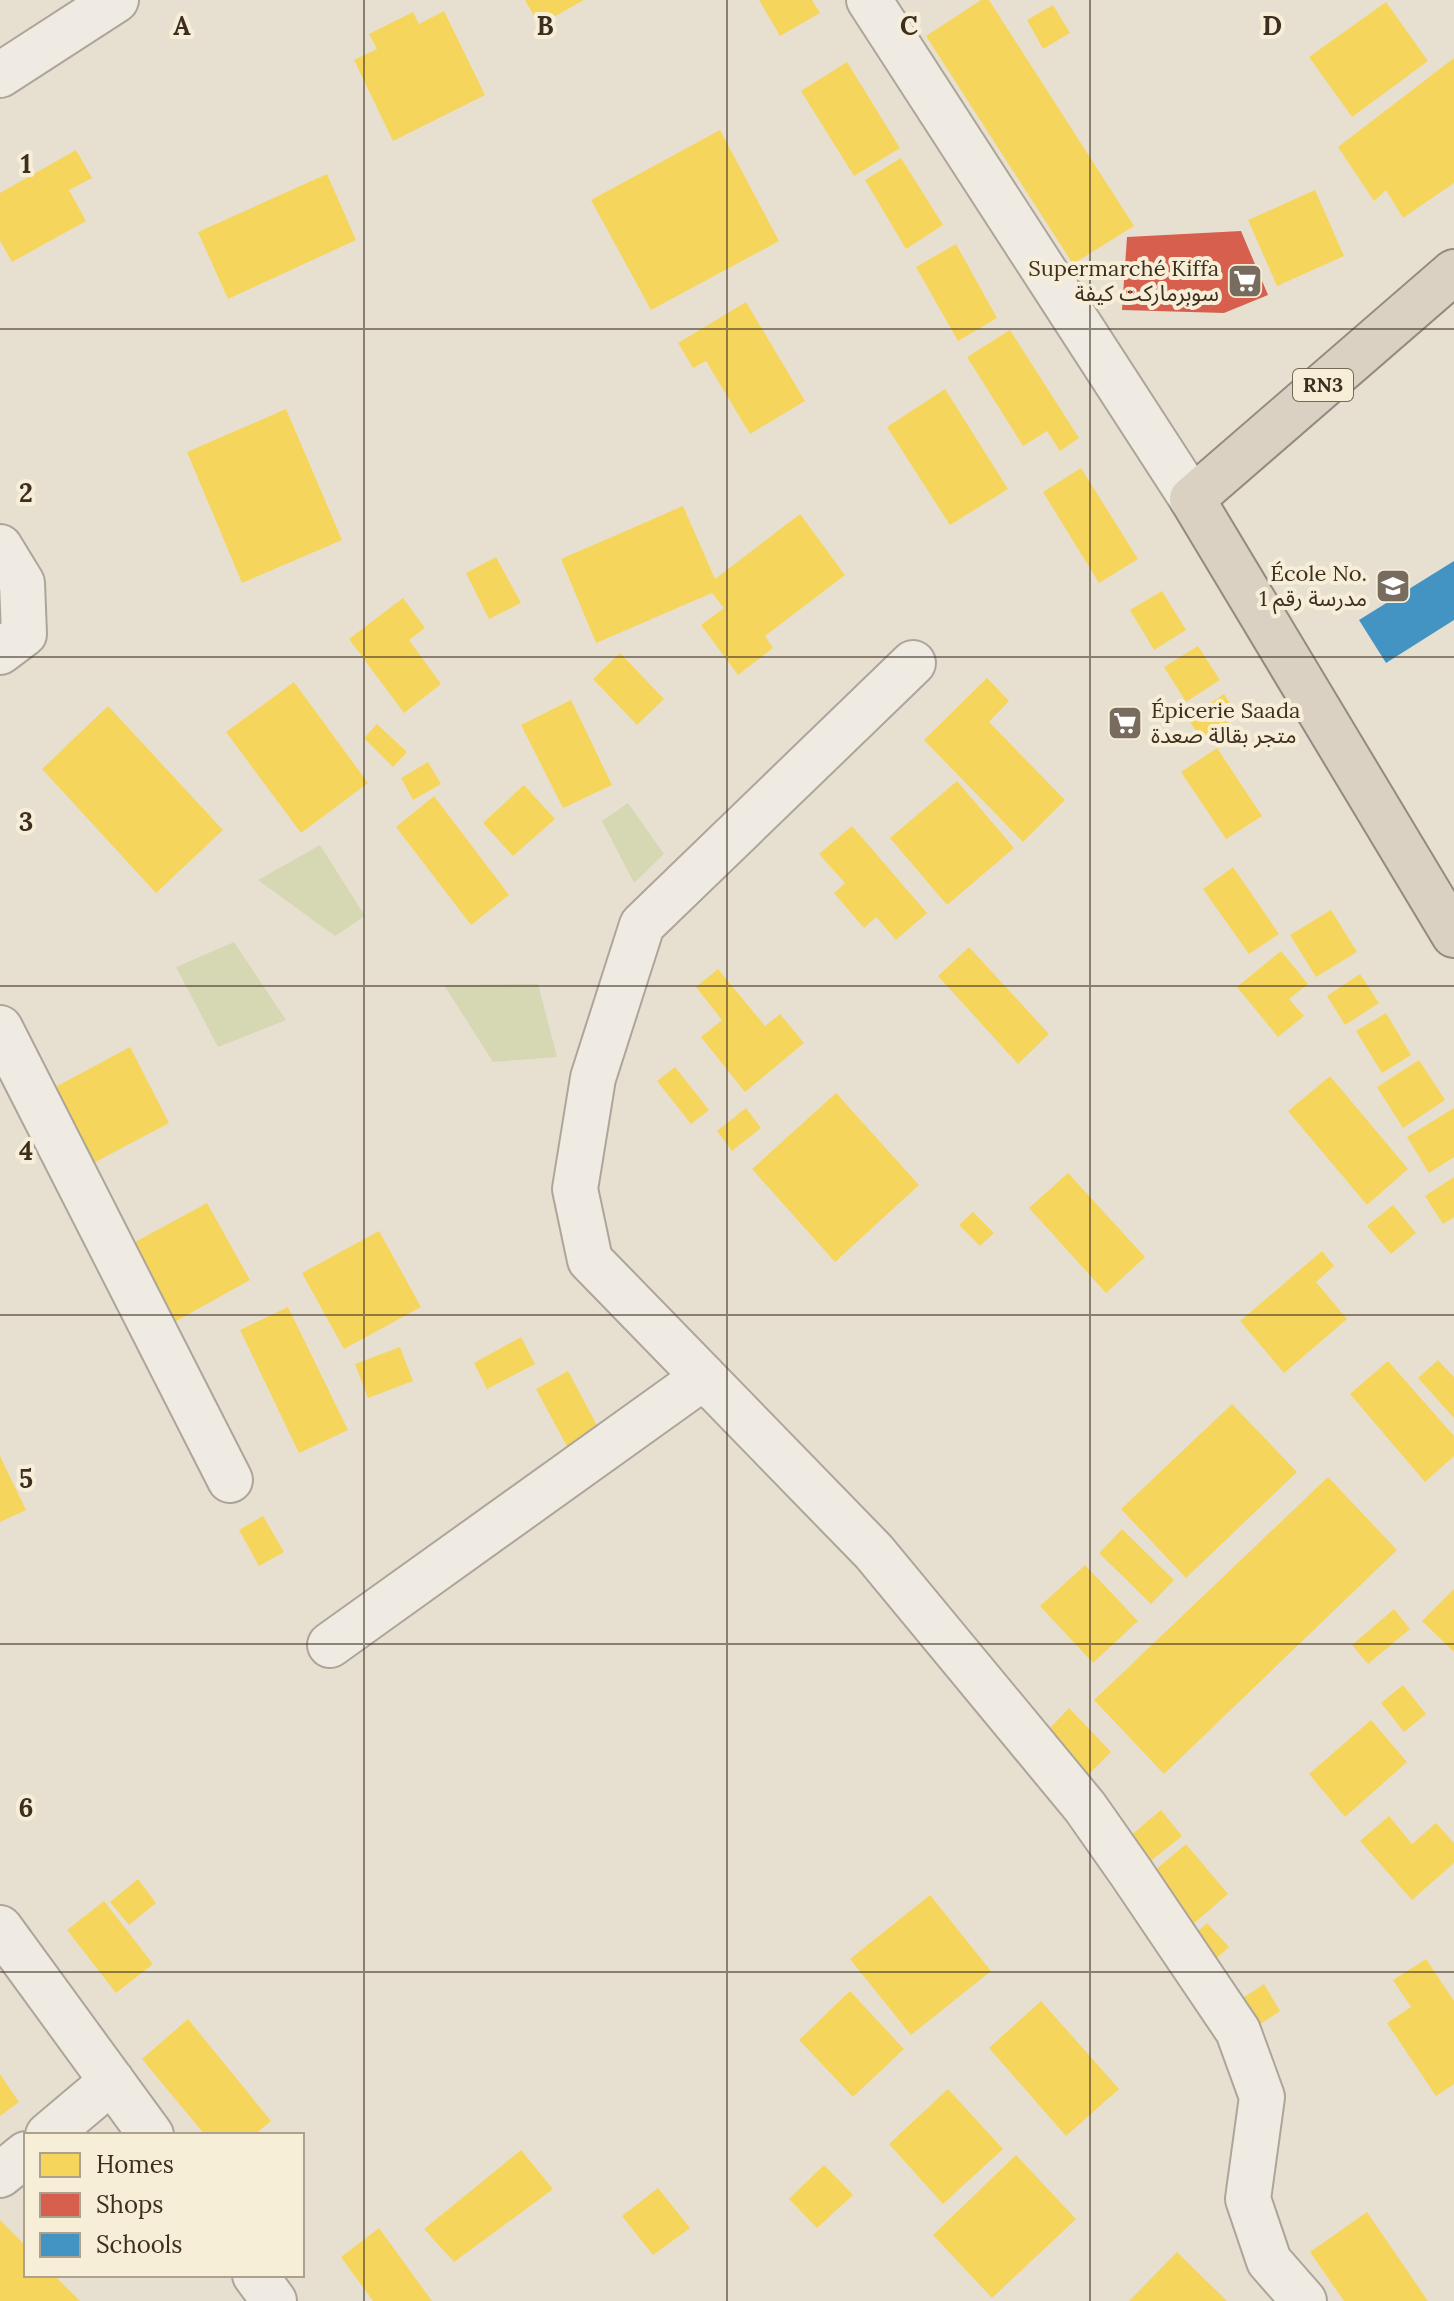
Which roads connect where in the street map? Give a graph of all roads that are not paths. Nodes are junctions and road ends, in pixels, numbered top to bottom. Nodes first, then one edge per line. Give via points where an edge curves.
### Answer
1 (116, 0) edge
2 (869, 0) edge
3 (0, 75) edge
4 (1454, 272) edge
5 (1192, 499) junction
6 (0, 547) edge
7 (0, 652) edge
8 (913, 663) dead end
9 (1454, 935) edge
10 (0, 1028) edge
11 (704, 1377) junction
12 (230, 1480) dead end
13 (330, 1645) dead end
14 (0, 1928) edge
15 (112, 2081) junction
16 (50, 2133) edge
17 (150, 2133) edge
18 (24, 2156) edge
19 (0, 2175) edge
20 (256, 2277) edge
21 (274, 2301) edge
22 (1304, 2301) edge

1 - 3 street
2 - 5 street
4 - 5 highway, RN3
5 - 9 highway
6 - 7 street via 22,583 24,634
8 - 11 street via 642,925 593,1078 575,1189 590,1260
10 - 12 street
11 - 13 street
11 - 22 street via 874,1552 1085,1807 1238,2031 1262,2097 1248,2199 1269,2261
14 - 15 street
15 - 16 street
15 - 17 street
18 - 19 street
20 - 21 street

